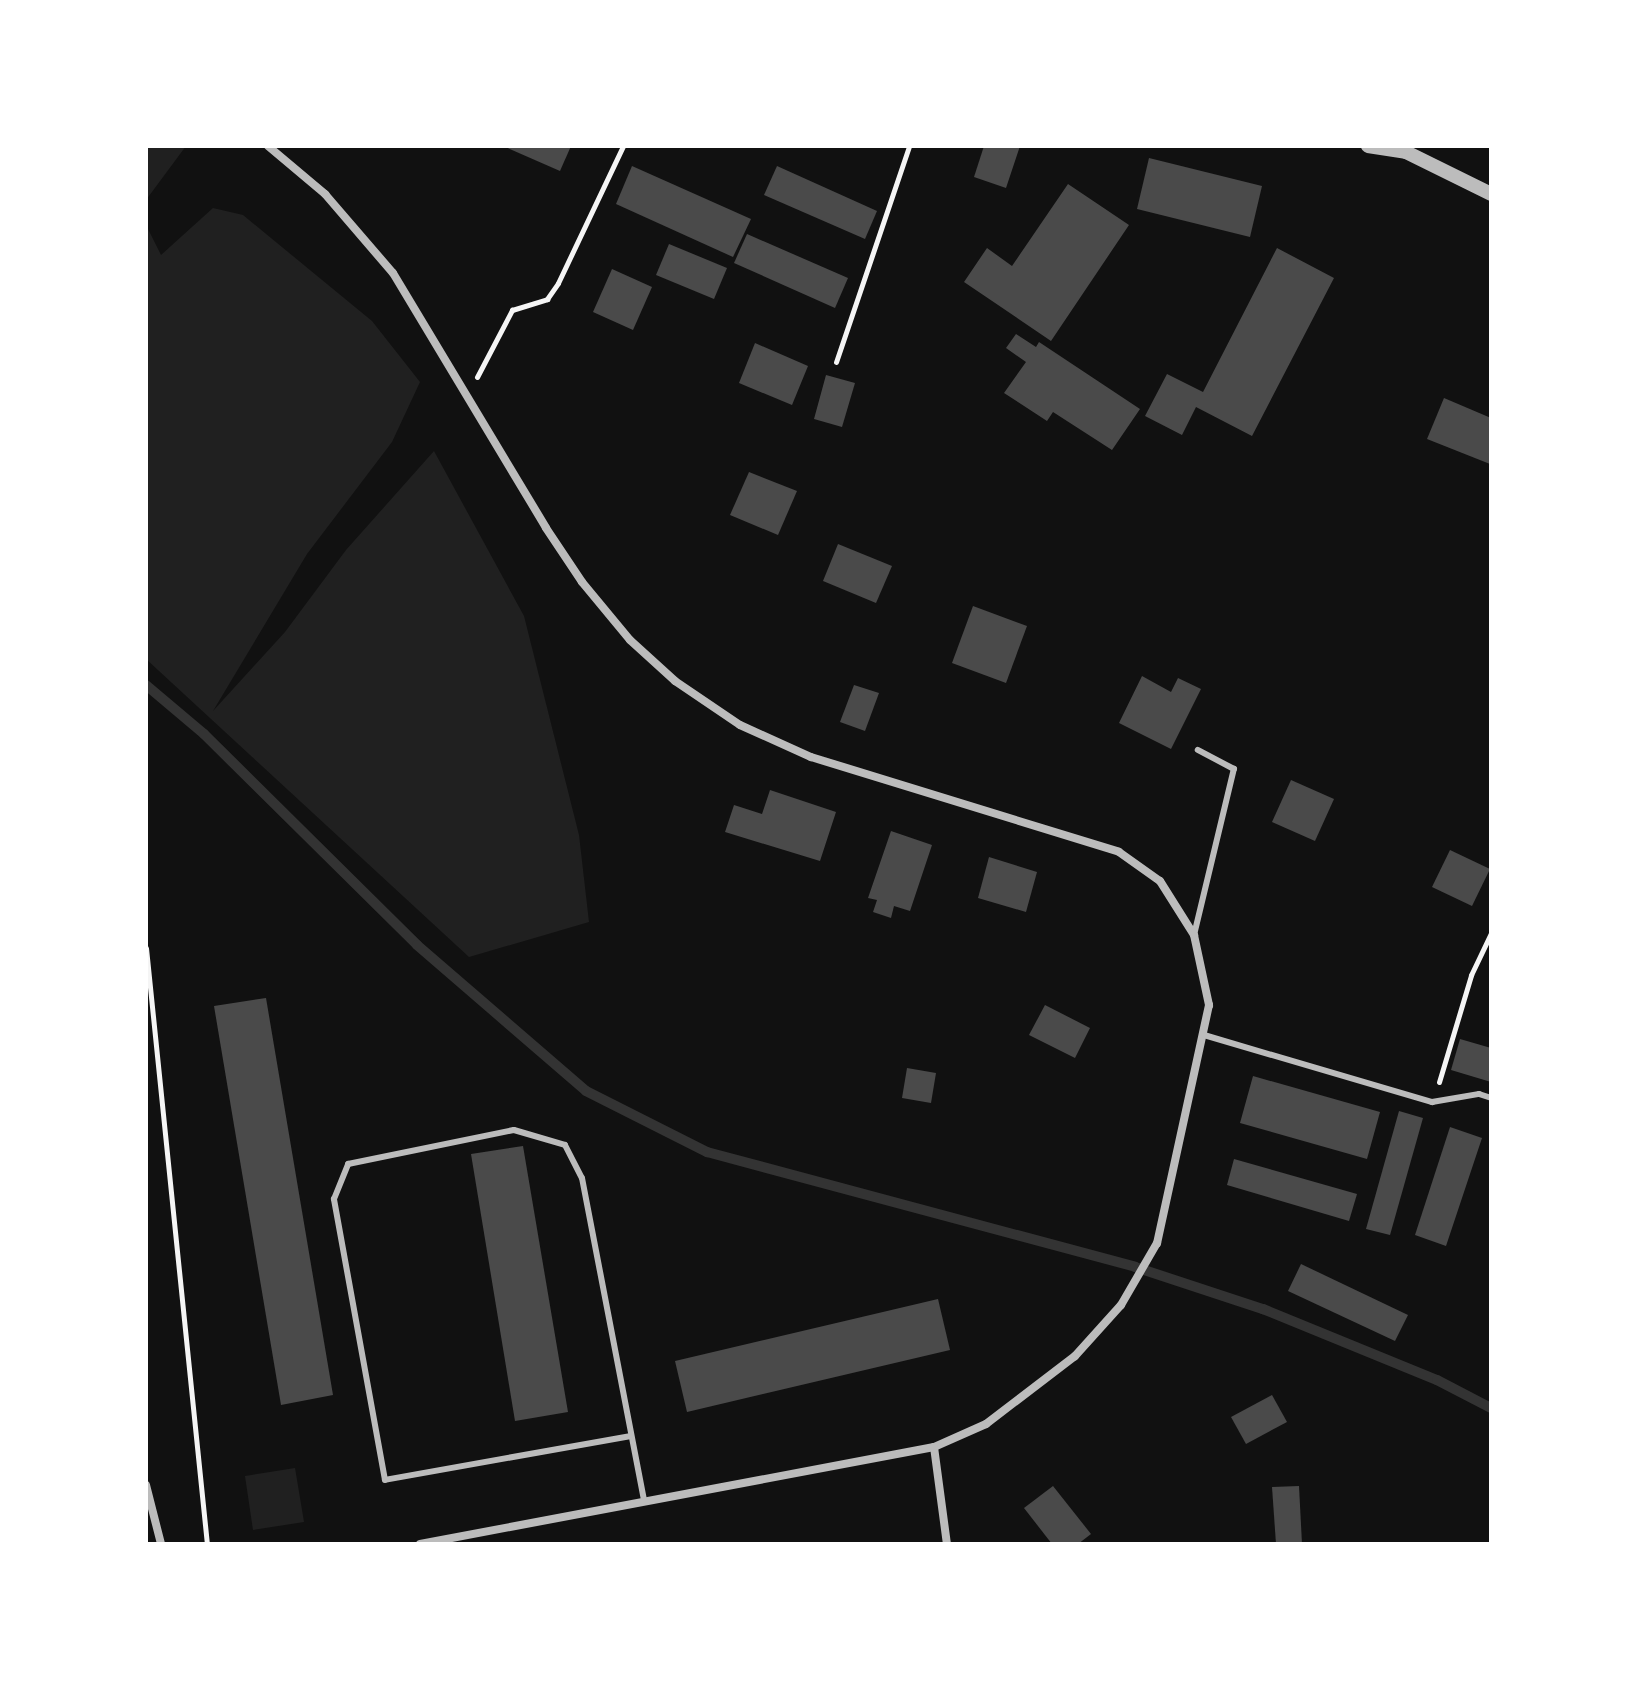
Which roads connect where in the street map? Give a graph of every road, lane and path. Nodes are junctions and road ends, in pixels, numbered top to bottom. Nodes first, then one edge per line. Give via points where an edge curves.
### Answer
1 (268, 146) edge
2 (623, 146) edge
3 (909, 146) edge
4 (1368, 146) edge
5 (1491, 194) edge
6 (836, 362) dead end
7 (469, 396) junction
8 (1198, 750) dead end
9 (1491, 933) edge
10 (1194, 935) junction
11 (146, 948) edge
12 (147, 965) edge
13 (1204, 1035) junction
14 (1491, 1098) edge
15 (1432, 1102) junction
16 (631, 1436) junction
17 (934, 1447) junction
18 (146, 1485) edge
19 (644, 1501) junction
20 (161, 1544) edge
21 (207, 1544) edge
22 (420, 1544) edge
23 (947, 1544) edge

1 - 7 street via 325,194 393,273
2 - 7 path via 558,283 547,299 512,310
3 - 6 path
4 - 5 street via 1406,152
7 - 10 street via 582,582 630,640 675,681 740,725 811,757 1119,852 1160,881
8 - 10 lane via 1234,769
9 - 15 path via 1471,975
10 - 13 street via 1209,1005
11 - 12 path
12 - 21 path
13 - 15 lane
13 - 17 street via 1157,1243 1121,1305 1075,1356 986,1424
14 - 15 lane via 1479,1094
16 - 16 lane via 582,1178 565,1145 514,1130 348,1164 334,1199 385,1480
16 - 19 lane
17 - 19 street
17 - 23 street
18 - 20 street
19 - 22 street

